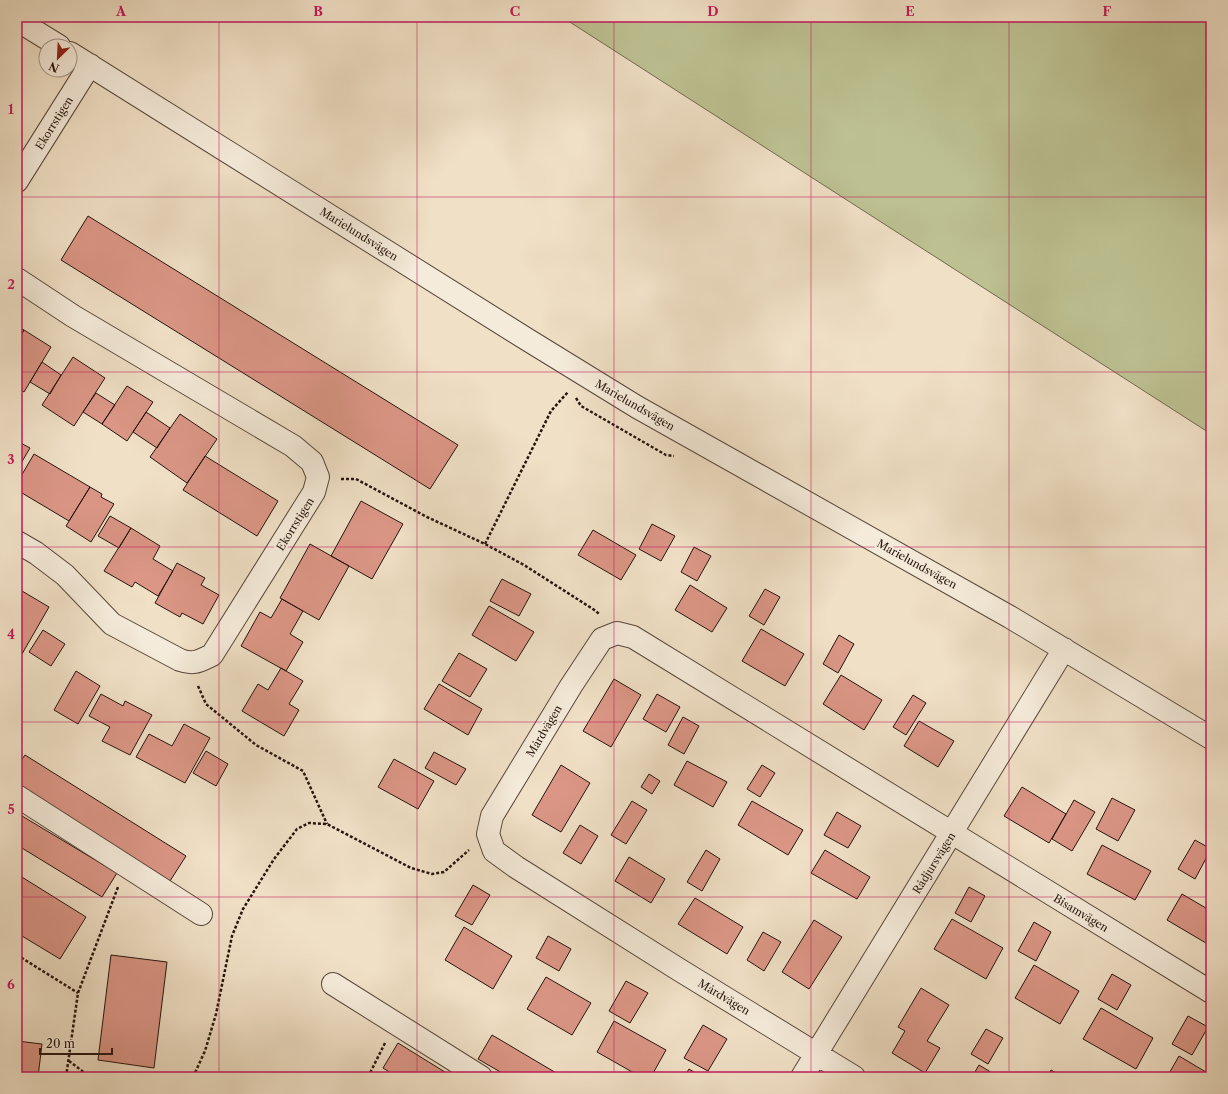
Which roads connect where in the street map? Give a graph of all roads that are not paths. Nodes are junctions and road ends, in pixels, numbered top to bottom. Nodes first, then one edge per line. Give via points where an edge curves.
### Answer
1 (17, 20) edge
2 (46, 38) edge
3 (78, 58) edge
4 (90, 65) junction
5 (17, 181) edge
6 (17, 278) edge
7 (17, 542) edge
8 (1064, 649) junction
9 (1211, 738) edge
10 (17, 796) edge
11 (952, 833) junction
12 (201, 914) dead end
13 (333, 984) dead end
14 (1211, 992) edge
15 (816, 1054) junction
16 (481, 1077) edge
17 (802, 1077) edge
18 (854, 1077) edge

1 - 2 street
3 - 4 street, Marielundsvägen
4 - 5 street, Ekorrstigen
4 - 8 street, Marielundsvägen via 637,407
6 - 7 street, Ekorrstigen via 73,316 293,446 312,462 318,477 314,492 212,655 197,662 188,663 180,660 112,624 65,575
8 - 9 street, Marielundsvägen
8 - 11 street, Rådjursvägen
10 - 12 street
11 - 14 street, Bisamvägen
11 - 15 street, Rådjursvägen
11 - 15 street, Mårdvägen via 633,637 616,633 602,639 571,686 492,816 488,834 494,851
13 - 16 street
15 - 17 street, Rådjursvägen
15 - 18 street

